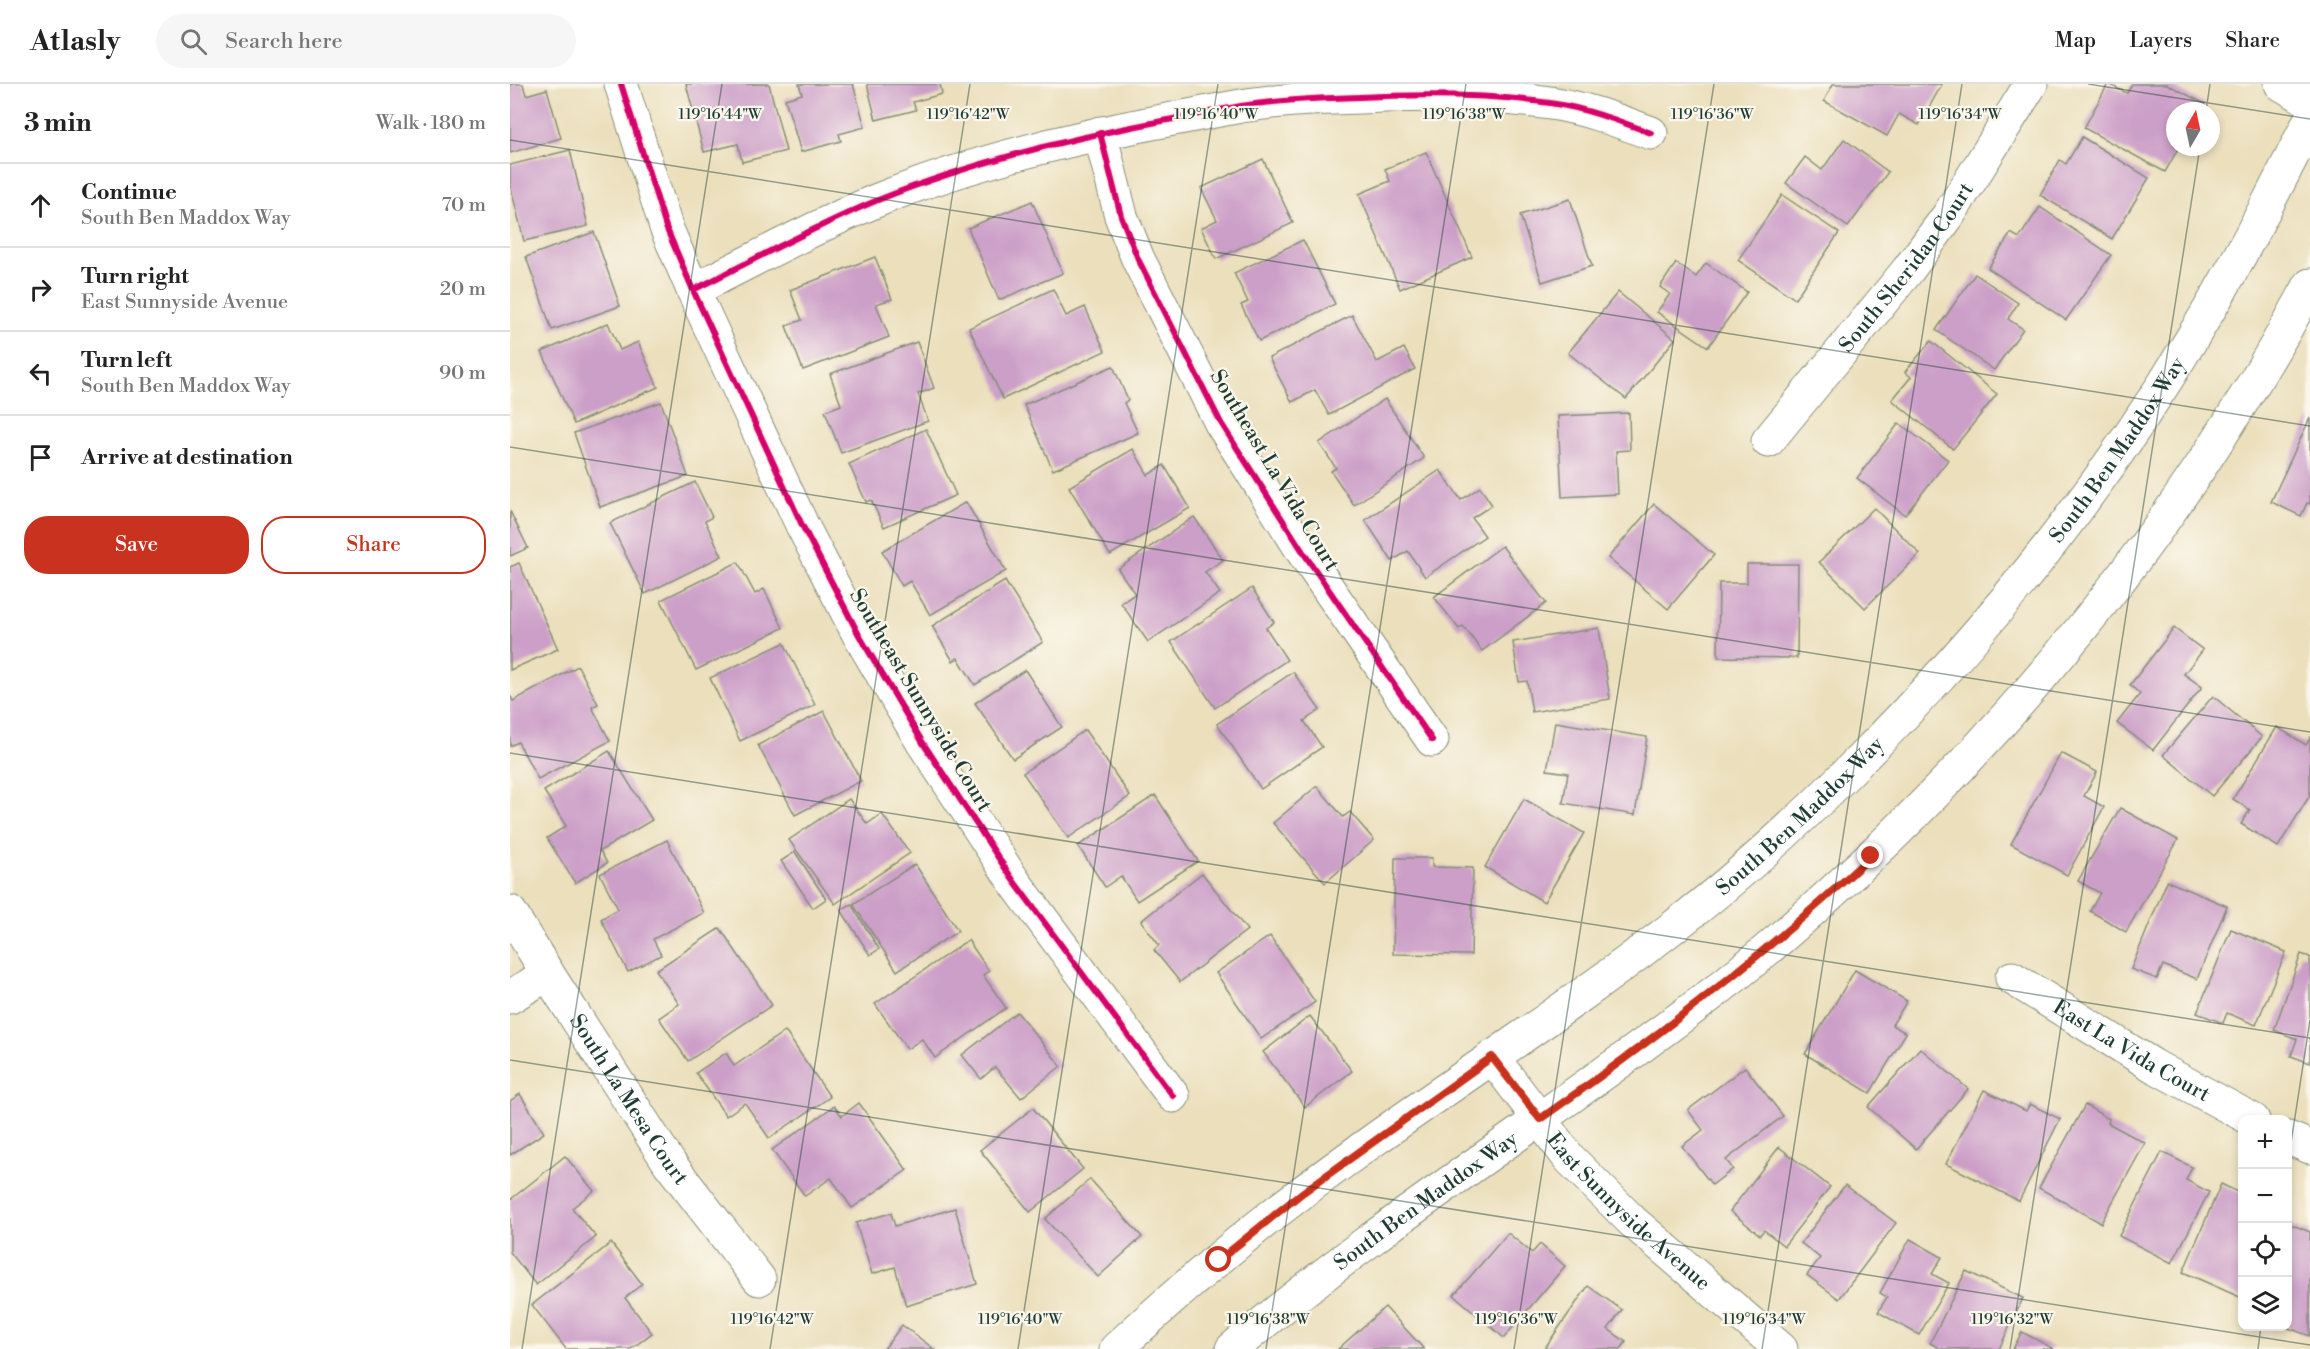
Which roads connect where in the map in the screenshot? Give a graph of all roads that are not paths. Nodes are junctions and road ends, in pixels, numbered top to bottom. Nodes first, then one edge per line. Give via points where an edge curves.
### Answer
1 (621, 84) edge
2 (2031, 84) edge
3 (2281, 84) edge
4 (2310, 101) edge
5 (2310, 120) edge
6 (1651, 132) dead end
7 (1100, 133) junction
8 (2310, 285) edge
9 (693, 290) junction
10 (1768, 441) dead end
11 (1432, 740) dead end
12 (510, 912) edge
13 (548, 974) junction
14 (2012, 978) dead end
15 (510, 997) edge
16 (1492, 1057) junction
17 (1173, 1096) dead end
18 (2246, 1115) edge
19 (1540, 1119) junction
20 (2292, 1140) edge
21 (2310, 1148) edge
22 (759, 1279) dead end
23 (1116, 1349) edge
24 (1232, 1349) edge
25 (1781, 1349) edge

1 - 9 street, Southeast Sunnyside Court via 666,227
2 - 10 street, South Sheridan Court via 1948,216
3 - 4 street
5 - 16 street, South Ben Maddox Way via 2228,278 2149,408 2065,527 1959,657 1853,767 1755,860 1671,929
6 - 7 street via 1552,103 1411,94 1243,106
7 - 9 street via 992,161 875,201
7 - 11 street, Southeast La Vida Court via 1121,216 1138,259 1221,423 1305,555
8 - 19 street, South Ben Maddox Way via 2228,427 2140,555 1976,752 1790,930 1720,988
9 - 17 street, Southeast Sunnyside Court via 802,525 876,665 1013,880
12 - 13 street, South La Mesa Court
13 - 15 street
13 - 22 street, South La Mesa Court via 670,1164
14 - 18 street, East La Vida Court via 2154,1066
16 - 19 street, East Sunnyside Avenue
16 - 23 street, South Ben Maddox Way via 1274,1214
19 - 24 street, South Ben Maddox Way via 1368,1240
19 - 25 street, East Sunnyside Avenue via 1569,1158 1632,1221
20 - 21 street

